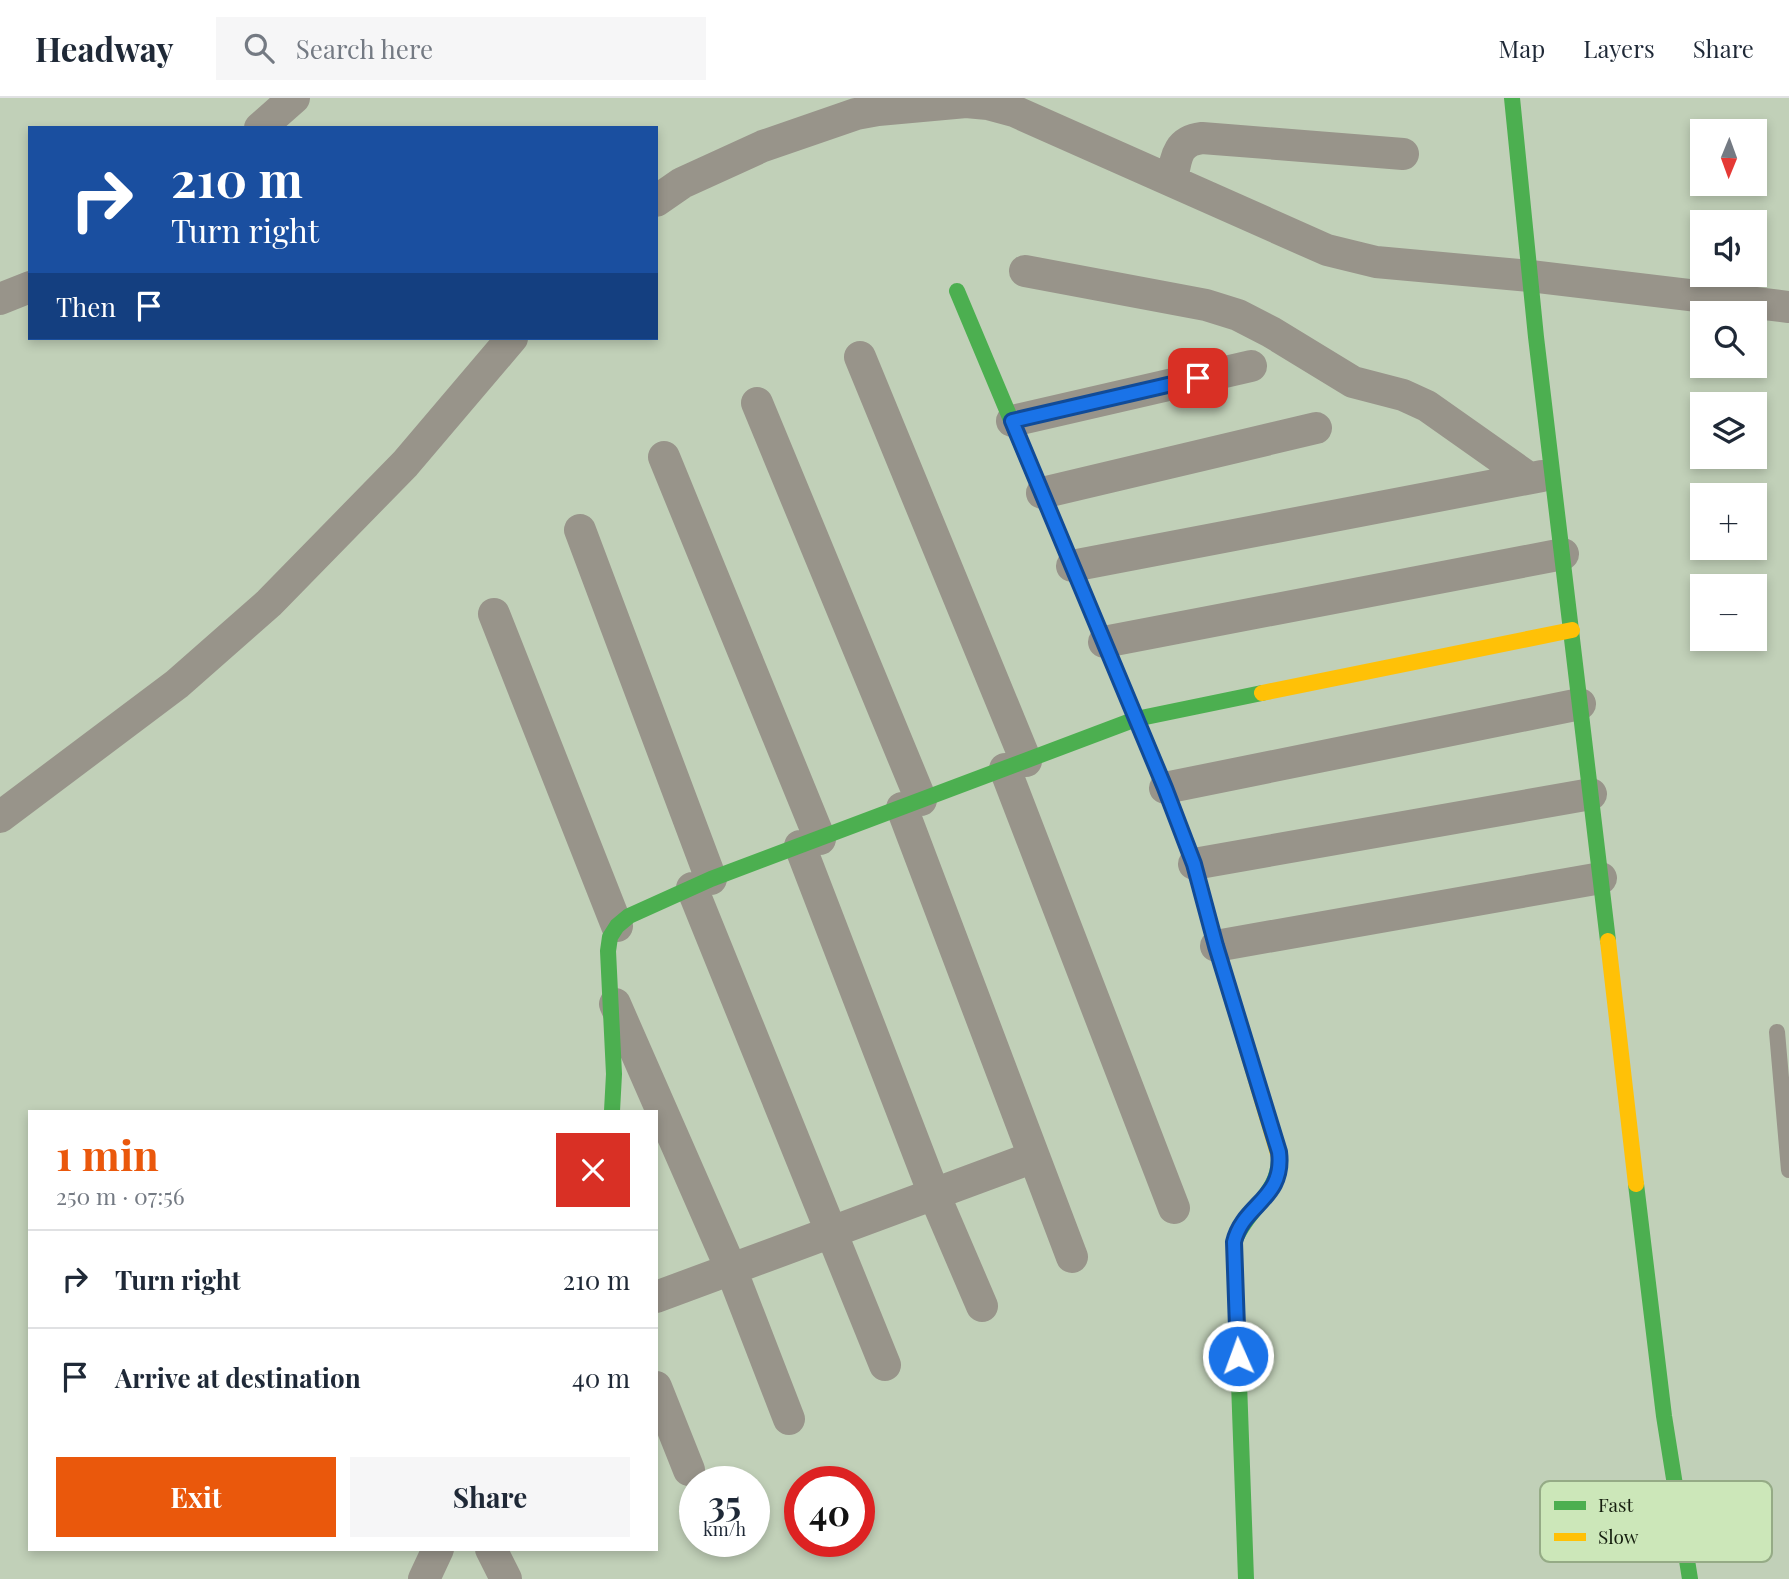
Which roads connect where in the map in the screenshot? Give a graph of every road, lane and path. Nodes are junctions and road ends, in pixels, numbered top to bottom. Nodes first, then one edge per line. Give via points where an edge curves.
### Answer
1 (294, 98) edge
2 (1512, 98) edge
3 (987, 101) edge
4 (262, 126) edge
5 (1403, 155) dead end
6 (1172, 181) junction
7 (658, 200) edge
8 (1025, 271) dead end
9 (1530, 276) junction
10 (28, 288) edge
11 (957, 291) dead end
12 (0, 299) edge
13 (1789, 307) edge
14 (510, 340) edge
15 (860, 357) dead end
16 (1251, 366) dead end
17 (757, 403) dead end
18 (1012, 421) junction
19 (1316, 428) dead end
20 (664, 457) dead end
21 (1541, 476) junction
22 (1042, 493) junction
23 (580, 530) dead end
24 (1563, 554) junction
25 (1072, 566) junction
26 (494, 614) dead end
27 (1572, 630) junction
28 (1104, 642) junction
29 (1580, 704) junction
30 (1136, 719) junction
31 (1016, 765) junction
32 (1165, 788) junction
33 (1591, 794) junction
34 (911, 804) junction
35 (0, 817) edge
36 (810, 842) junction
37 (1194, 864) junction
38 (1601, 878) junction
39 (701, 884) junction
40 (617, 926) junction
41 (1216, 946) junction
42 (609, 991) junction
43 (1777, 1032) dead end
44 (612, 1110) edge
45 (1034, 1157) junction
46 (1789, 1170) edge
47 (934, 1194) junction
48 (1174, 1208) dead end
49 (832, 1232) junction
50 (1072, 1258) dead end
51 (731, 1269) junction
52 (658, 1296) edge
53 (982, 1306) dead end
54 (886, 1364) dead end
55 (658, 1392) edge
56 (789, 1419) dead end
57 (687, 1466) edge
58 (1674, 1481) edge
59 (437, 1551) edge
60 (492, 1551) edge
61 (424, 1579) edge
62 (506, 1579) edge
63 (1246, 1579) edge

1 - 4 street
2 - 9 street
3 - 6 street
3 - 7 street via 856,114 763,146 682,183
5 - 6 street via 1202,138 1191,140 1177,154
6 - 9 street via 1350,257
8 - 21 street via 1206,304 1238,315 1353,382 1427,405
9 - 13 street
9 - 21 street via 1547,422
10 - 12 street
11 - 18 street
14 - 35 street via 405,464 268,603 177,684
15 - 31 street
16 - 18 street
17 - 34 street
18 - 22 street
19 - 22 street
20 - 36 street
21 - 24 street
21 - 25 street
22 - 25 street
23 - 39 street
24 - 27 street
24 - 28 street
25 - 28 street
26 - 40 street
27 - 29 street
27 - 30 street
28 - 30 street
29 - 32 street
29 - 33 street
30 - 31 street
30 - 32 street
31 - 34 street
31 - 48 street
32 - 37 street
33 - 37 street
33 - 38 street
34 - 36 street
34 - 45 street
36 - 39 street
36 - 47 street
37 - 41 street
38 - 41 street
38 - 58 street
39 - 40 street via 629,916
39 - 49 street
40 - 42 street via 608,951
41 - 63 street via 1281,1161 1273,1188 1237,1231 1234,1242
42 - 44 street
42 - 51 street
43 - 46 lane
45 - 47 street
45 - 50 street
47 - 49 street
47 - 53 street
49 - 51 street
49 - 54 street
51 - 52 street
51 - 56 street
55 - 57 street
59 - 61 street
60 - 62 street

